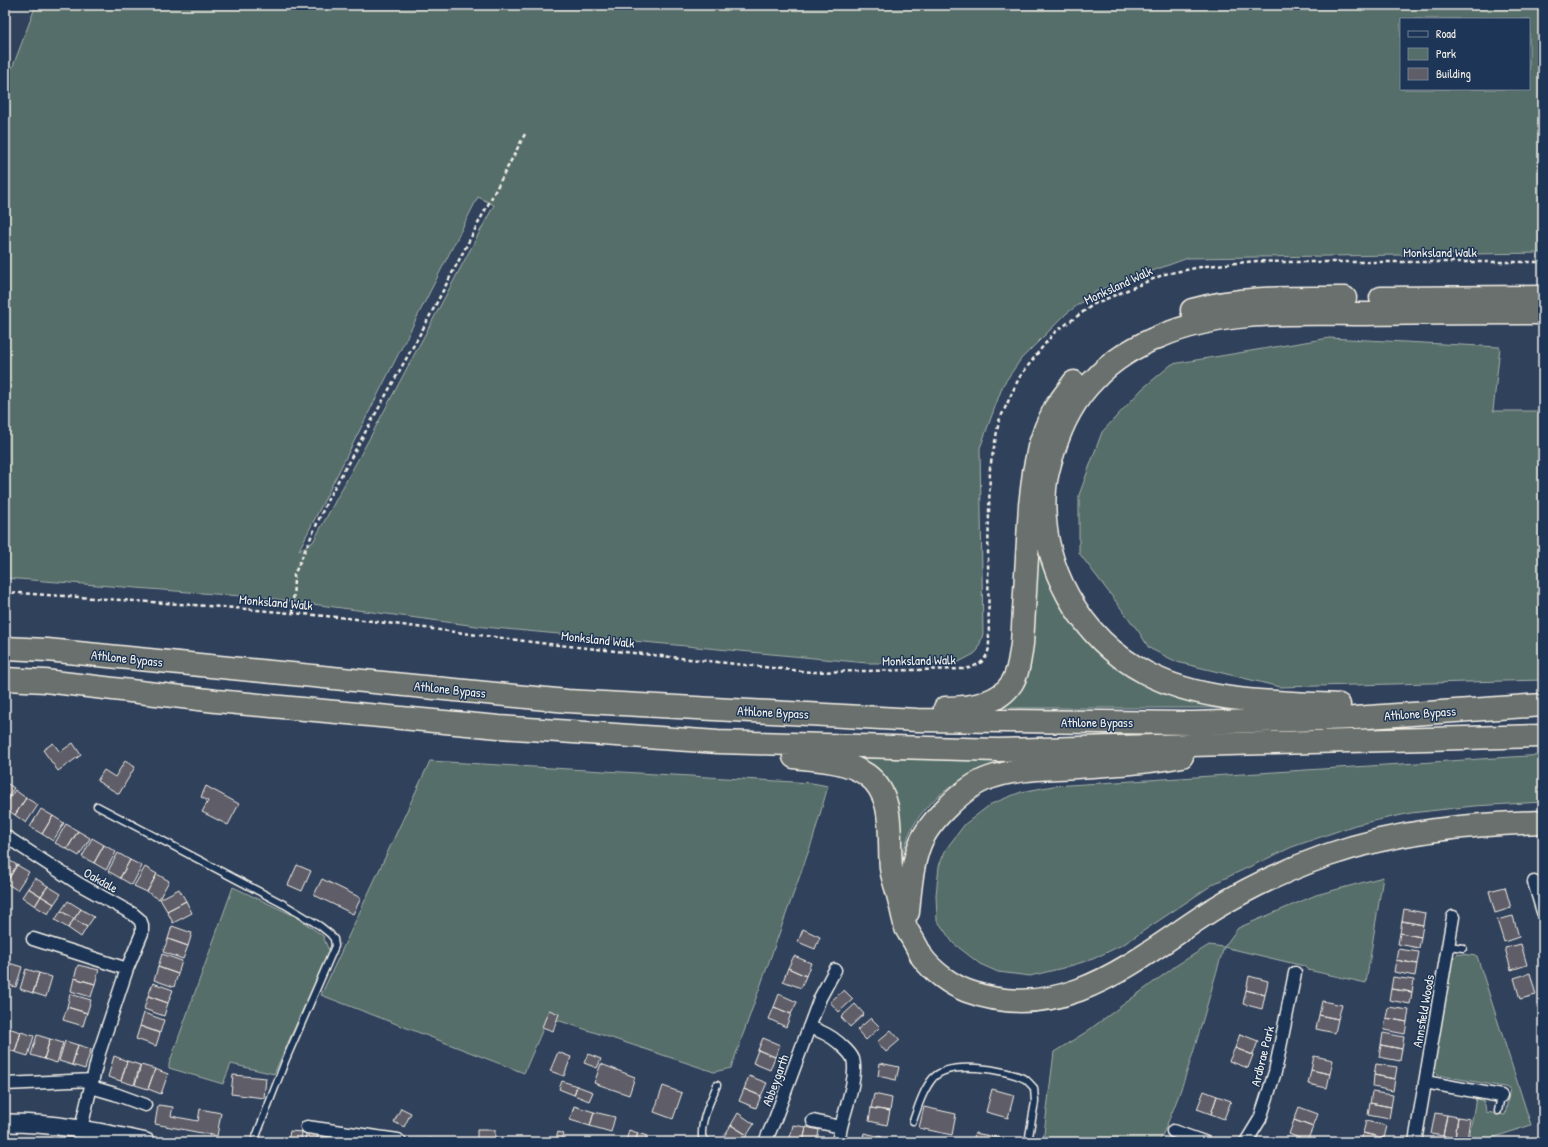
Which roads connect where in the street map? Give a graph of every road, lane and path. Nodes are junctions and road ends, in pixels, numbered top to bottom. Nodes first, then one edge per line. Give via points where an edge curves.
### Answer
1 (526, 132) dead end
2 (1543, 262) edge
3 (1543, 297) edge
4 (1543, 313) edge
5 (5, 592) edge
6 (293, 613) junction
7 (5, 648) edge
8 (5, 679) edge
9 (1543, 705) edge
10 (1432, 712) junction
11 (860, 716) junction
12 (1543, 736) edge
13 (718, 742) junction
14 (1253, 744) junction
15 (97, 806) dead end
16 (1543, 822) edge
17 (5, 836) edge
18 (1534, 882) dead end
19 (1543, 912) edge
20 (1453, 918) dead end
21 (907, 930) junction
22 (33, 939) dead end
23 (1449, 946) junction
24 (1463, 948) dead end
25 (127, 969) junction
26 (834, 970) dead end
27 (1295, 973) dead end
28 (809, 1027) junction
29 (1425, 1082) junction
30 (5, 1084) edge
31 (92, 1084) junction
32 (716, 1085) dead end
33 (1501, 1096) joint
34 (146, 1105) dead end
35 (1498, 1111) dead end
36 (912, 1120) dead end
37 (813, 1121) dead end
38 (5, 1123) edge
39 (307, 1126) dead end
40 (841, 1127) junction
41 (81, 1128) junction
42 (1174, 1131) dead end
43 (146, 1142) edge
44 (254, 1142) edge
45 (400, 1142) edge
46 (707, 1142) edge
47 (765, 1142) edge
48 (838, 1142) edge
49 (1028, 1142) edge
50 (1204, 1142) edge
51 (1246, 1142) edge
52 (1415, 1142) edge

1 - 6 path via 425,325 328,498 294,576
2 - 6 path, Monksland Walk via 1257,261 1206,266 1165,274 1094,304 1054,333 1040,350 1019,378 999,421 990,468 990,648 980,665 966,669 811,672
3 - 11 highway via 1270,298 1234,301 1154,323 1128,336 1103,353 1077,378 1055,408 1039,447 1030,505 1022,644 1012,683 988,702 964,708 907,708
4 - 10 highway via 1286,314 1215,320 1187,327 1135,348 1094,380 1061,429 1052,458 1045,487 1044,515 1049,549 1070,602 1090,629 1120,657 1147,674 1212,695
5 - 6 path, Monksland Walk
7 - 11 highway, Athlone Bypass via 567,701
8 - 13 highway, Athlone Bypass via 499,727
9 - 10 highway, Athlone Bypass
10 - 11 highway, Athlone Bypass via 1354,718 1192,723 917,720
12 - 14 highway, Athlone Bypass
13 - 14 highway, Athlone Bypass via 998,750
13 - 21 highway via 832,762 856,768 869,776 879,789 889,814 891,870
14 - 21 highway via 1144,763 1013,772 987,778 949,804 920,843 911,881
15 - 44 lane via 285,905 320,926 334,939 335,946 286,1059
16 - 21 highway via 1451,828 1390,838 1328,855 1264,882 1220,906 1141,959 1102,980 1068,994 1039,1001 1016,1002 990,998 965,990 945,979 930,966
17 - 25 street, Oakdale via 140,920 142,933
18 - 19 street
20 - 23 street, Annsfield Woods
22 - 25 street
23 - 24 lane
23 - 29 street, Annsfield Woods
25 - 31 street, Oakdale via 99,1053
26 - 28 street, Abbeygarth
27 - 51 street, Ardbrae Park via 1274,1072 1260,1119
28 - 40 street via 829,1035 849,1052 852,1058 854,1076
28 - 47 street, Abbeygarth
29 - 33 street
29 - 52 street, Annsfield Woods
30 - 31 street
31 - 34 street
31 - 41 street, Oakdale
32 - 46 lane via 703,1121 702,1136
33 - 35 lane
36 - 49 lane via 933,1078 947,1070 966,1067 1002,1072 1026,1080 1034,1088 1036,1102
37 - 40 street
38 - 41 main road
39 - 45 street
40 - 48 street
41 - 43 main road
42 - 50 street

